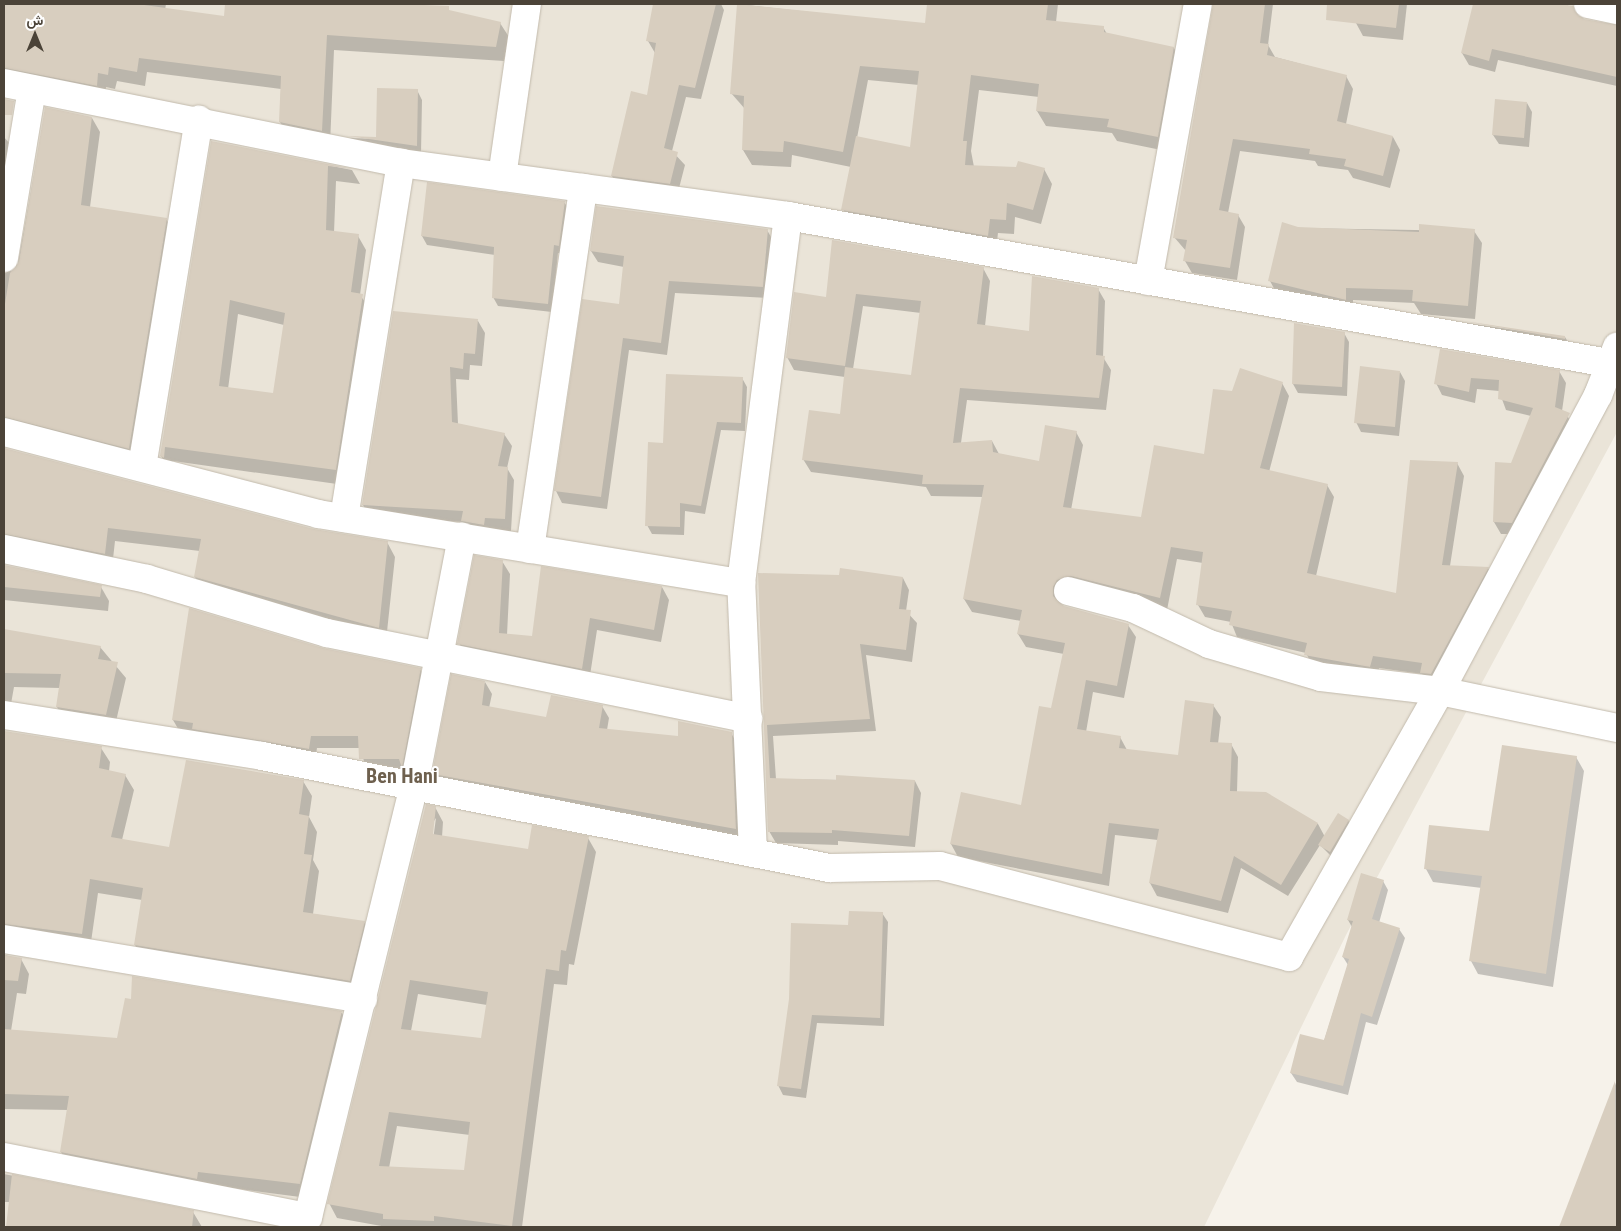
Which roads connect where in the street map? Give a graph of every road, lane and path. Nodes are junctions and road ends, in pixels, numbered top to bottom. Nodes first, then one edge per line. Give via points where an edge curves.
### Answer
1 (527, 4) edge
2 (1198, 4) edge
3 (1588, 4) edge
4 (1617, 10) edge
5 (4, 83) edge
6 (32, 89) junction
7 (199, 120) junction
8 (401, 163) junction
9 (502, 177) junction
10 (583, 188) junction
11 (788, 216) junction
12 (4, 258) edge
13 (1148, 281) junction
14 (1613, 355) edge
15 (4, 432) edge
16 (142, 467) junction
17 (344, 518) junction
18 (462, 537) junction
19 (530, 548) junction
20 (4, 549) edge
21 (742, 583) junction
22 (1068, 591) dead end
23 (442, 656) junction
24 (1440, 691) junction
25 (4, 715) edge
26 (748, 719) junction
27 (1617, 728) edge
28 (414, 786) junction
29 (753, 853) junction
30 (4, 939) edge
31 (364, 999) junction
32 (4, 1157) edge

1 - 9 street
2 - 13 street
3 - 4 street
5 - 6 street
6 - 7 street
6 - 12 street
7 - 8 street
7 - 16 street
8 - 9 street
8 - 17 street
9 - 10 street
10 - 11 street
10 - 19 street
11 - 13 street
11 - 21 street
13 - 14 street
14 - 24 street via 1598,395
15 - 16 street
16 - 17 street
17 - 18 street
18 - 19 street
18 - 23 street
19 - 21 street
20 - 23 street via 147,579 327,633
21 - 26 street
22 - 24 street via 1133,608 1209,644 1321,678
23 - 26 street
23 - 28 street
24 - 27 street
24 - 29 street via 1289,957 940,866 829,868
25 - 28 street
26 - 29 street
28 - 29 street
28 - 31 street
30 - 31 street
31 - 32 street via 308,1217

